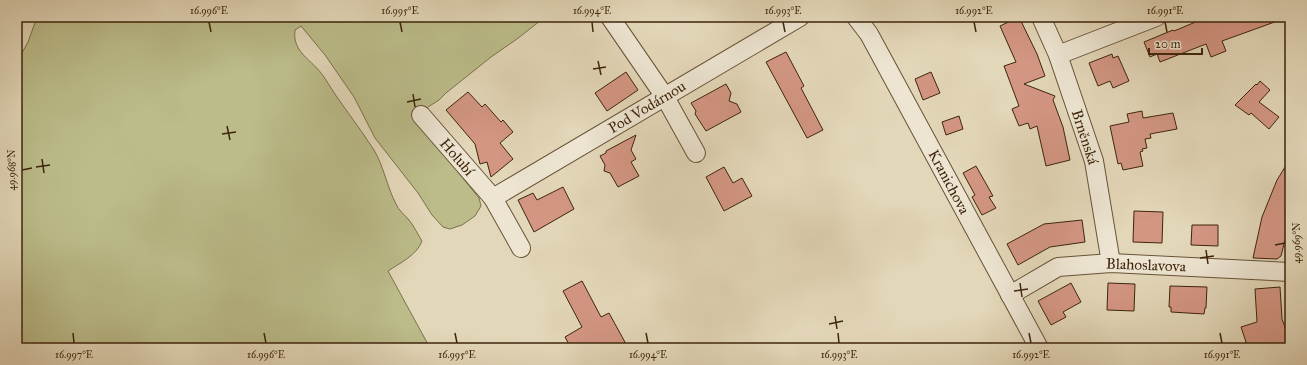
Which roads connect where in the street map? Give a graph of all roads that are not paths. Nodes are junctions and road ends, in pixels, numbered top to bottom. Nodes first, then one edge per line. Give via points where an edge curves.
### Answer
1 (610, 17) edge
2 (800, 17) edge
3 (856, 17) edge
4 (1040, 17) edge
5 (1156, 17) edge
6 (1058, 55) junction
7 (665, 96) junction
8 (421, 116) dead end
9 (696, 153) dead end
10 (494, 198) junction
11 (521, 248) dead end
12 (1111, 263) junction
13 (1290, 272) edge
14 (1010, 294) junction
15 (1039, 348) edge

1 - 7 street
2 - 7 street, Pod Vodárnou
3 - 14 street, Kranichova via 869,34
4 - 6 street, Brněnská
5 - 6 street
6 - 12 street, Brněnská via 1094,161
7 - 9 street
7 - 10 street, Pod Vodárnou
8 - 10 street, Holubí
10 - 11 street, Holubí
12 - 13 street, Blahoslavova
12 - 14 street, Blahoslavova via 1058,267
14 - 15 street, Kranichova

